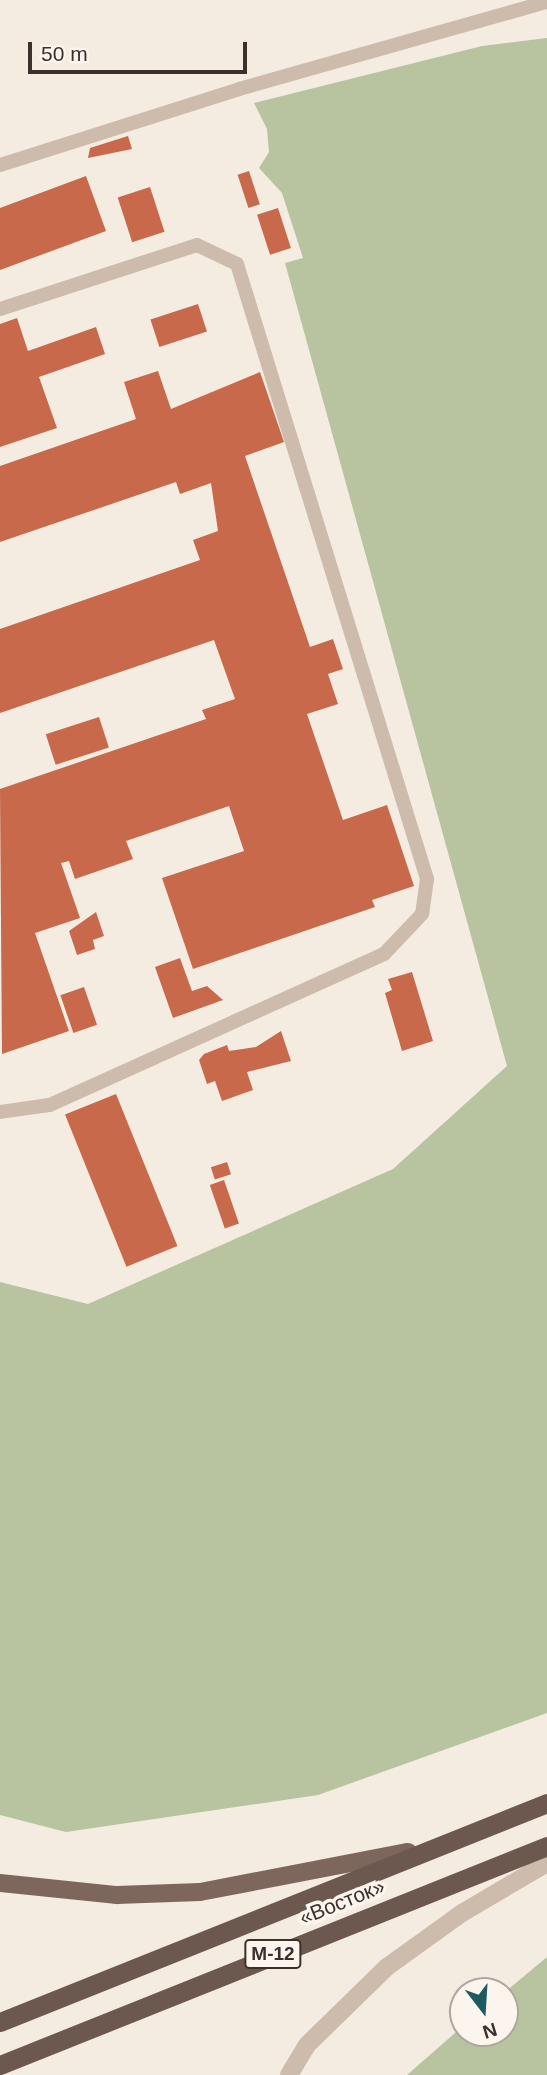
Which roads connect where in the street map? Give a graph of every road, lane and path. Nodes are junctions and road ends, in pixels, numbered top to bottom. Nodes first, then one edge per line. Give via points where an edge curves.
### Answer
1 (547, 2) edge
2 (0, 165) edge
3 (0, 309) edge
4 (0, 1112) edge
5 (547, 1803) edge
6 (547, 1846) edge
7 (428, 1847) junction
8 (547, 1863) edge
9 (0, 1883) edge
10 (0, 2022) edge
11 (0, 2065) edge
12 (289, 2075) edge

1 - 2 lane via 239,89
3 - 4 lane via 197,245 237,264 427,879 422,914 384,954 49,1105
5 - 7 highway, «Восток» / М-12
6 - 11 highway, «Восток» / М-12
7 - 9 main road via 200,1892 117,1895
7 - 10 highway, «Восток» / М-12
8 - 12 street via 462,1913 387,1967 307,2045

